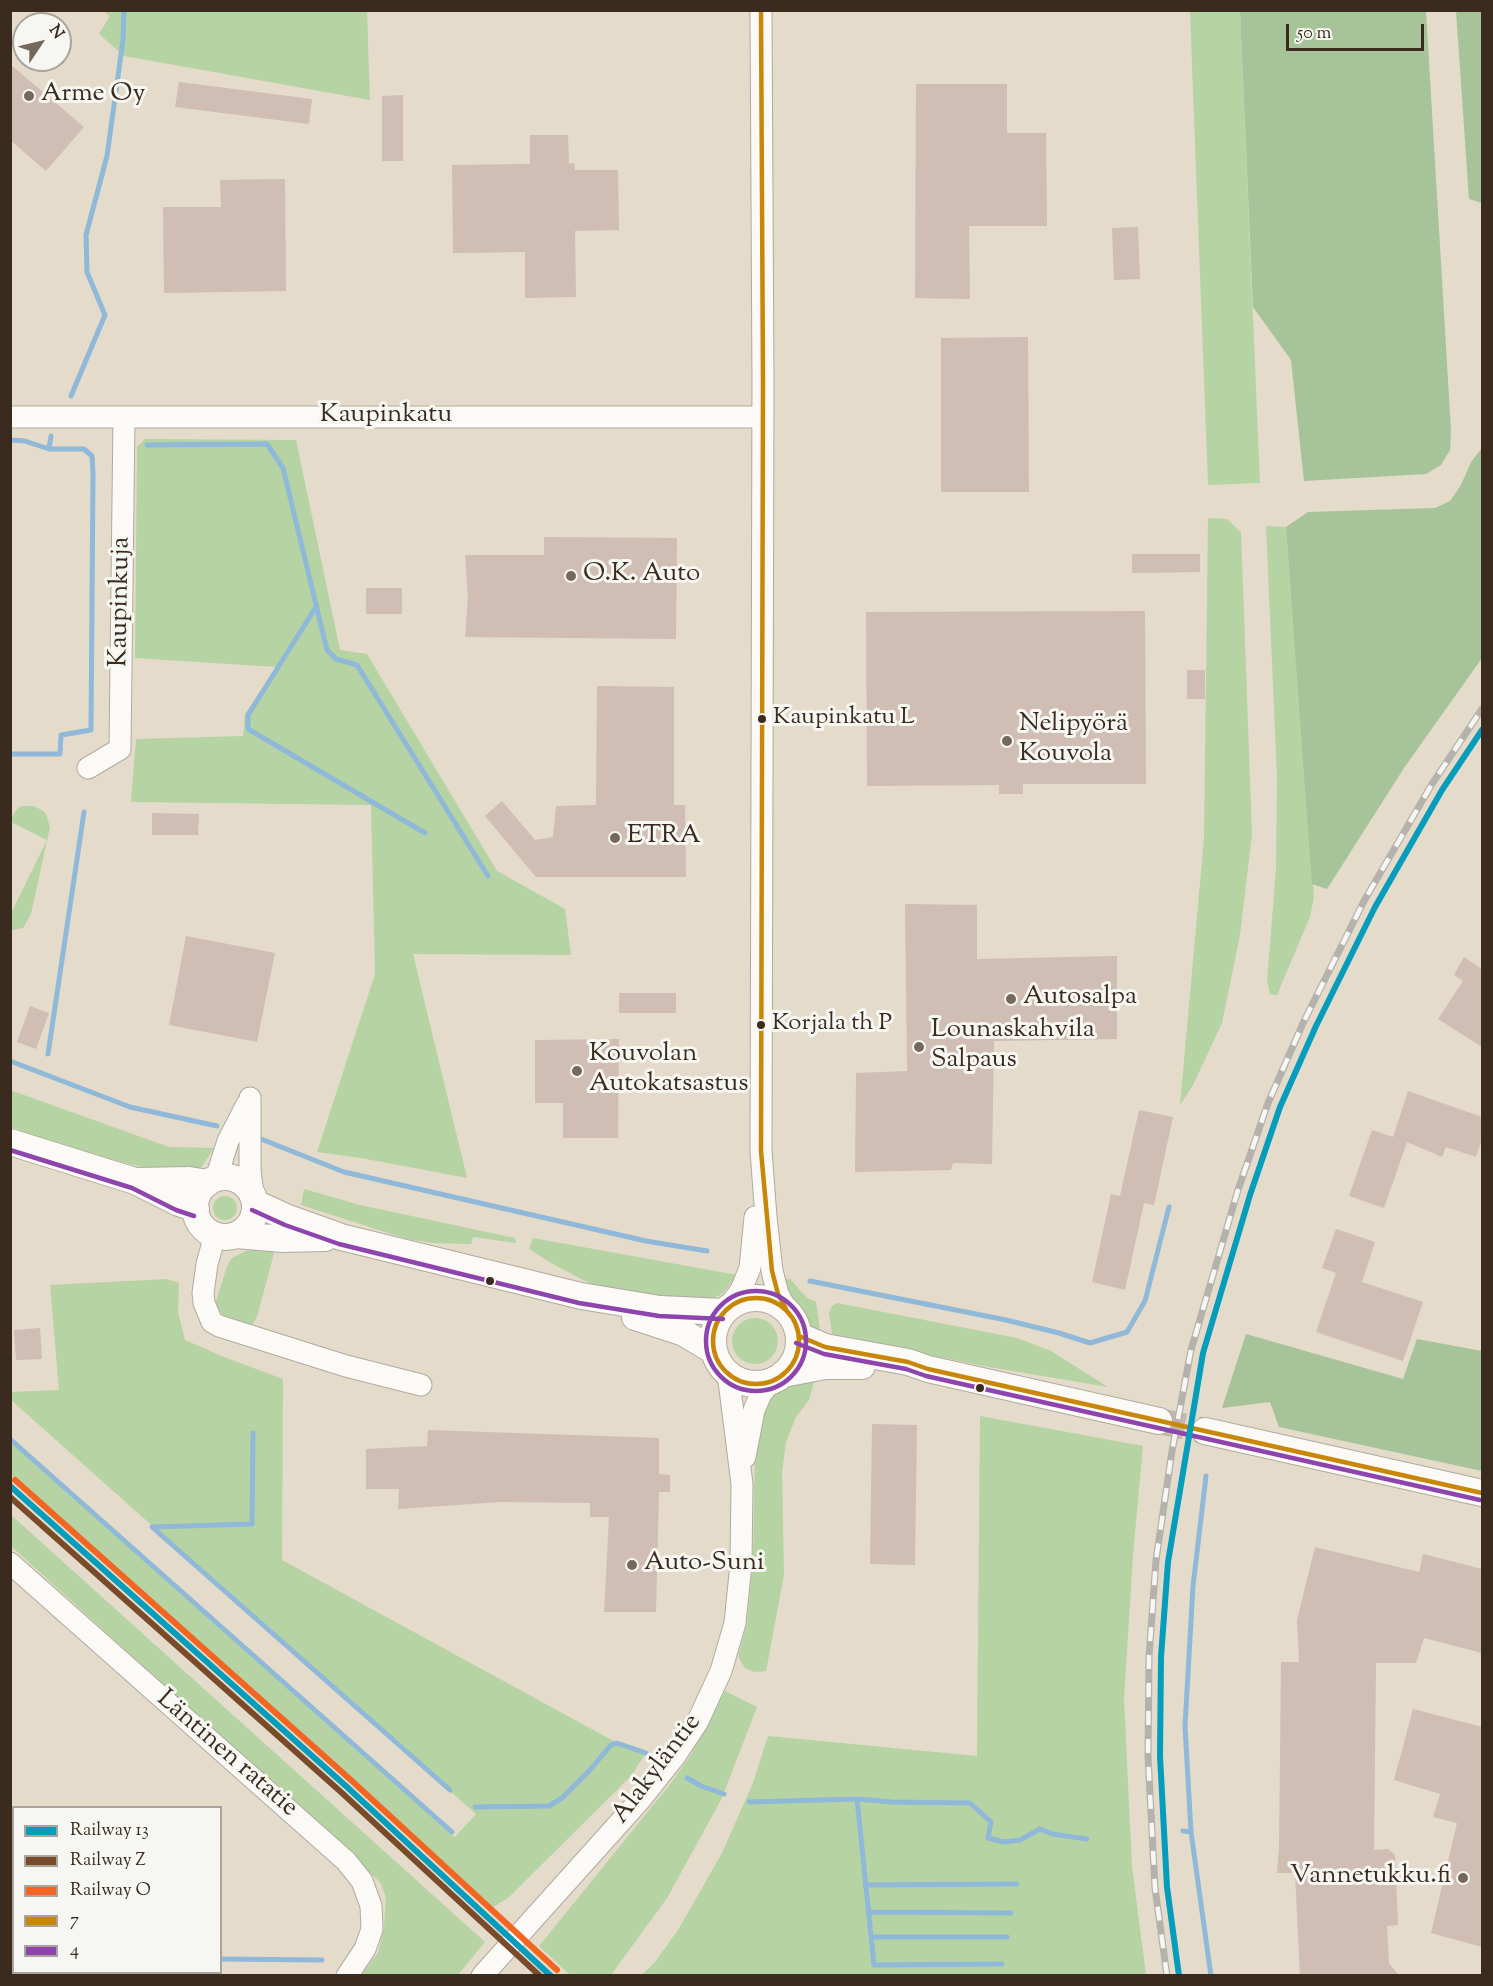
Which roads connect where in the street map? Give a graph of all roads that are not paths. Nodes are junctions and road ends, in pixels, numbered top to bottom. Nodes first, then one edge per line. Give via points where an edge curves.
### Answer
1 (761, 10) edge
2 (10, 417) edge
3 (124, 417) junction
4 (762, 417) junction
5 (88, 768) dead end
6 (10, 1142) edge
7 (761, 1150) junction
8 (135, 1181) junction
9 (212, 1181) junction
10 (254, 1199) junction
11 (196, 1209) junction
12 (226, 1235) junction
13 (341, 1237) junction
14 (581, 1296) junction
15 (786, 1309) junction
16 (725, 1311) junction
17 (799, 1336) junction
18 (714, 1350) junction
19 (928, 1369) junction
20 (728, 1373) junction
21 (778, 1377) junction
22 (420, 1385) dead end
23 (1159, 1421) tunnel mouth
24 (1205, 1431) tunnel mouth
25 (742, 1484) junction
26 (1482, 1493) edge
27 (10, 1563) edge
28 (347, 1976) edge
29 (482, 1976) edge

1 - 4 street
2 - 3 street, Kaupinkatu
3 - 4 street, Kaupinkatu
3 - 5 street, Kaupinkuja via 120,748
4 - 7 street
6 - 8 main road
7 - 15 street via 772,1271
7 - 16 street via 750,1268 741,1290
8 - 9 main road
8 - 11 main road
9 - 10 main road via 237,1180
9 - 10 street via 250,1098
9 - 11 main road via 199,1194
10 - 12 main road via 251,1222 245,1230
10 - 13 main road via 288,1218
11 - 12 main road via 201,1225
12 - 13 main road
12 - 22 street via 207,1264 203,1293 212,1322 346,1366
13 - 14 main road
14 - 16 main road via 660,1309
14 - 18 main road via 684,1333
15 - 16 main road via 763,1298 750,1298
15 - 17 main road
16 - 18 main road via 716,1324
17 - 19 main road via 825,1347
17 - 21 main road via 792,1363
18 - 20 main road
19 - 21 main road via 825,1366
19 - 23 main road
20 - 21 main road via 749,1383
20 - 25 street, Alakyläntie
21 - 25 street, Alakyläntie via 761,1394 754,1410
24 - 26 main road
25 - 29 street, Alakyläntie via 741,1564 735,1623 721,1671 697,1723 640,1800
27 - 28 street, Läntinen ratatie via 346,1861 362,1881 371,1906 372,1929 365,1949

